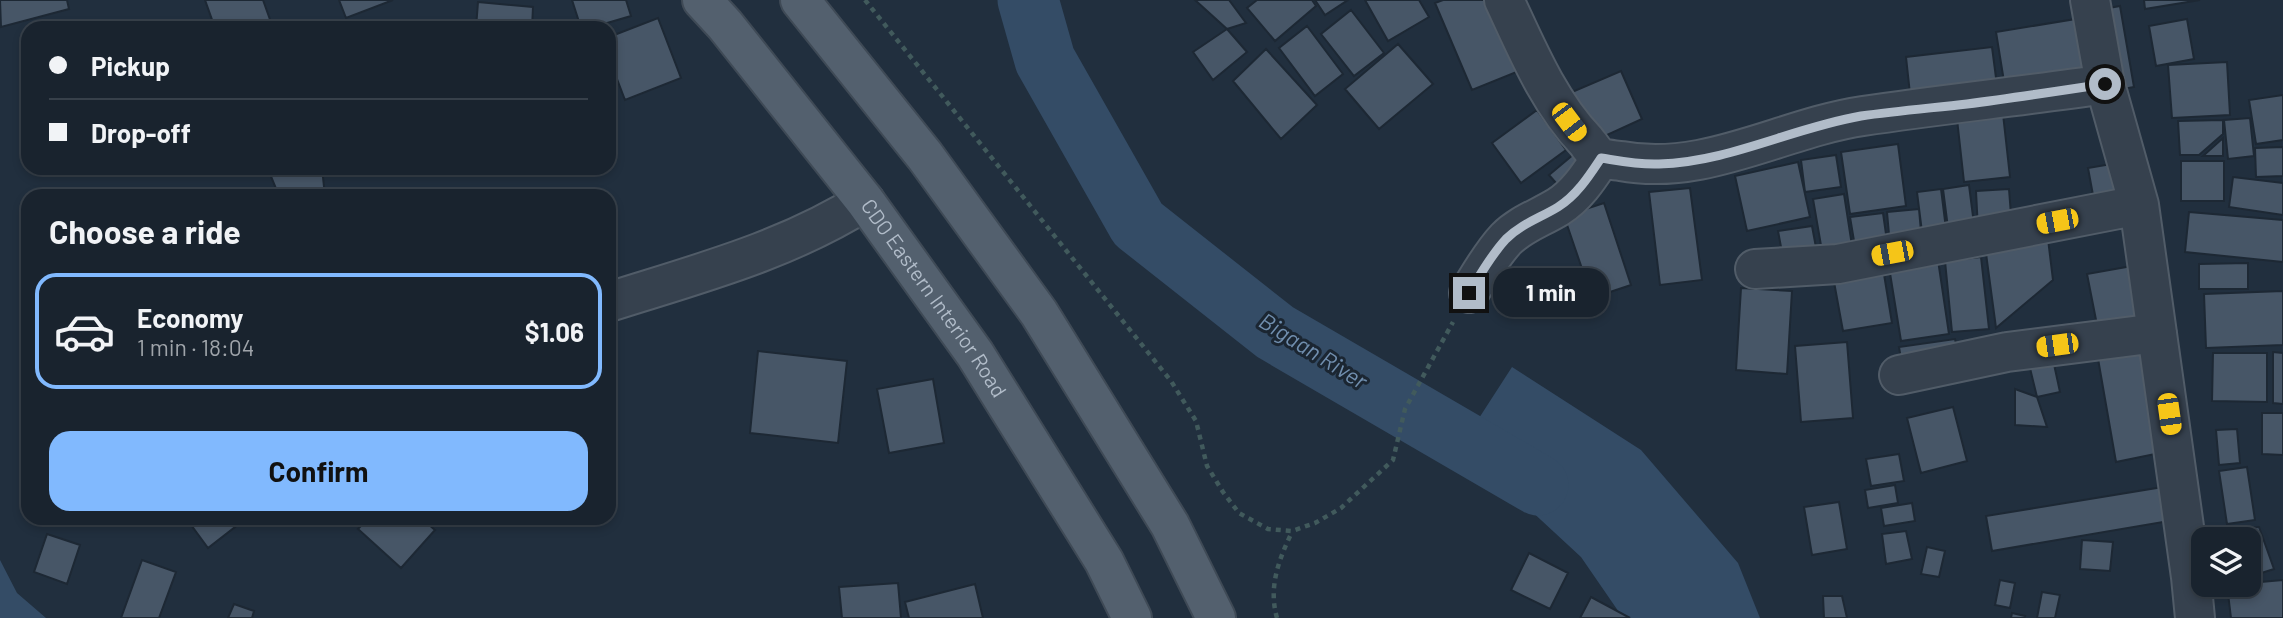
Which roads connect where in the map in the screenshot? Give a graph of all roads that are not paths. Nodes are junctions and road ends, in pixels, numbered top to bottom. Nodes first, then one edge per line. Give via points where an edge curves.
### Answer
1 (702, 0) edge
2 (800, 0) edge
3 (1504, 0) edge
4 (2090, 0) edge
5 (2105, 84) junction
6 (1601, 158) junction
7 (865, 201) junction
8 (2139, 205) junction
9 (1755, 269) dead end
10 (1469, 293) road end
11 (616, 300) edge
12 (2157, 332) junction
13 (1899, 375) dead end
14 (1132, 618) edge
15 (1216, 618) edge
16 (2194, 618) edge

1 - 7 main road, CDO Eastern Interior Road
2 - 15 main road via 925,156 1039,313 1170,525
3 - 6 street via 1553,97
4 - 5 street
5 - 6 street via 1861,116 1698,160 1658,164
5 - 8 street
6 - 10 street via 1558,208 1527,222 1507,238
7 - 11 street via 770,250
7 - 14 main road, CDO Eastern Interior Road via 975,354 1104,561
8 - 9 street via 1838,264
8 - 12 street
12 - 13 street via 2007,352
12 - 16 street

